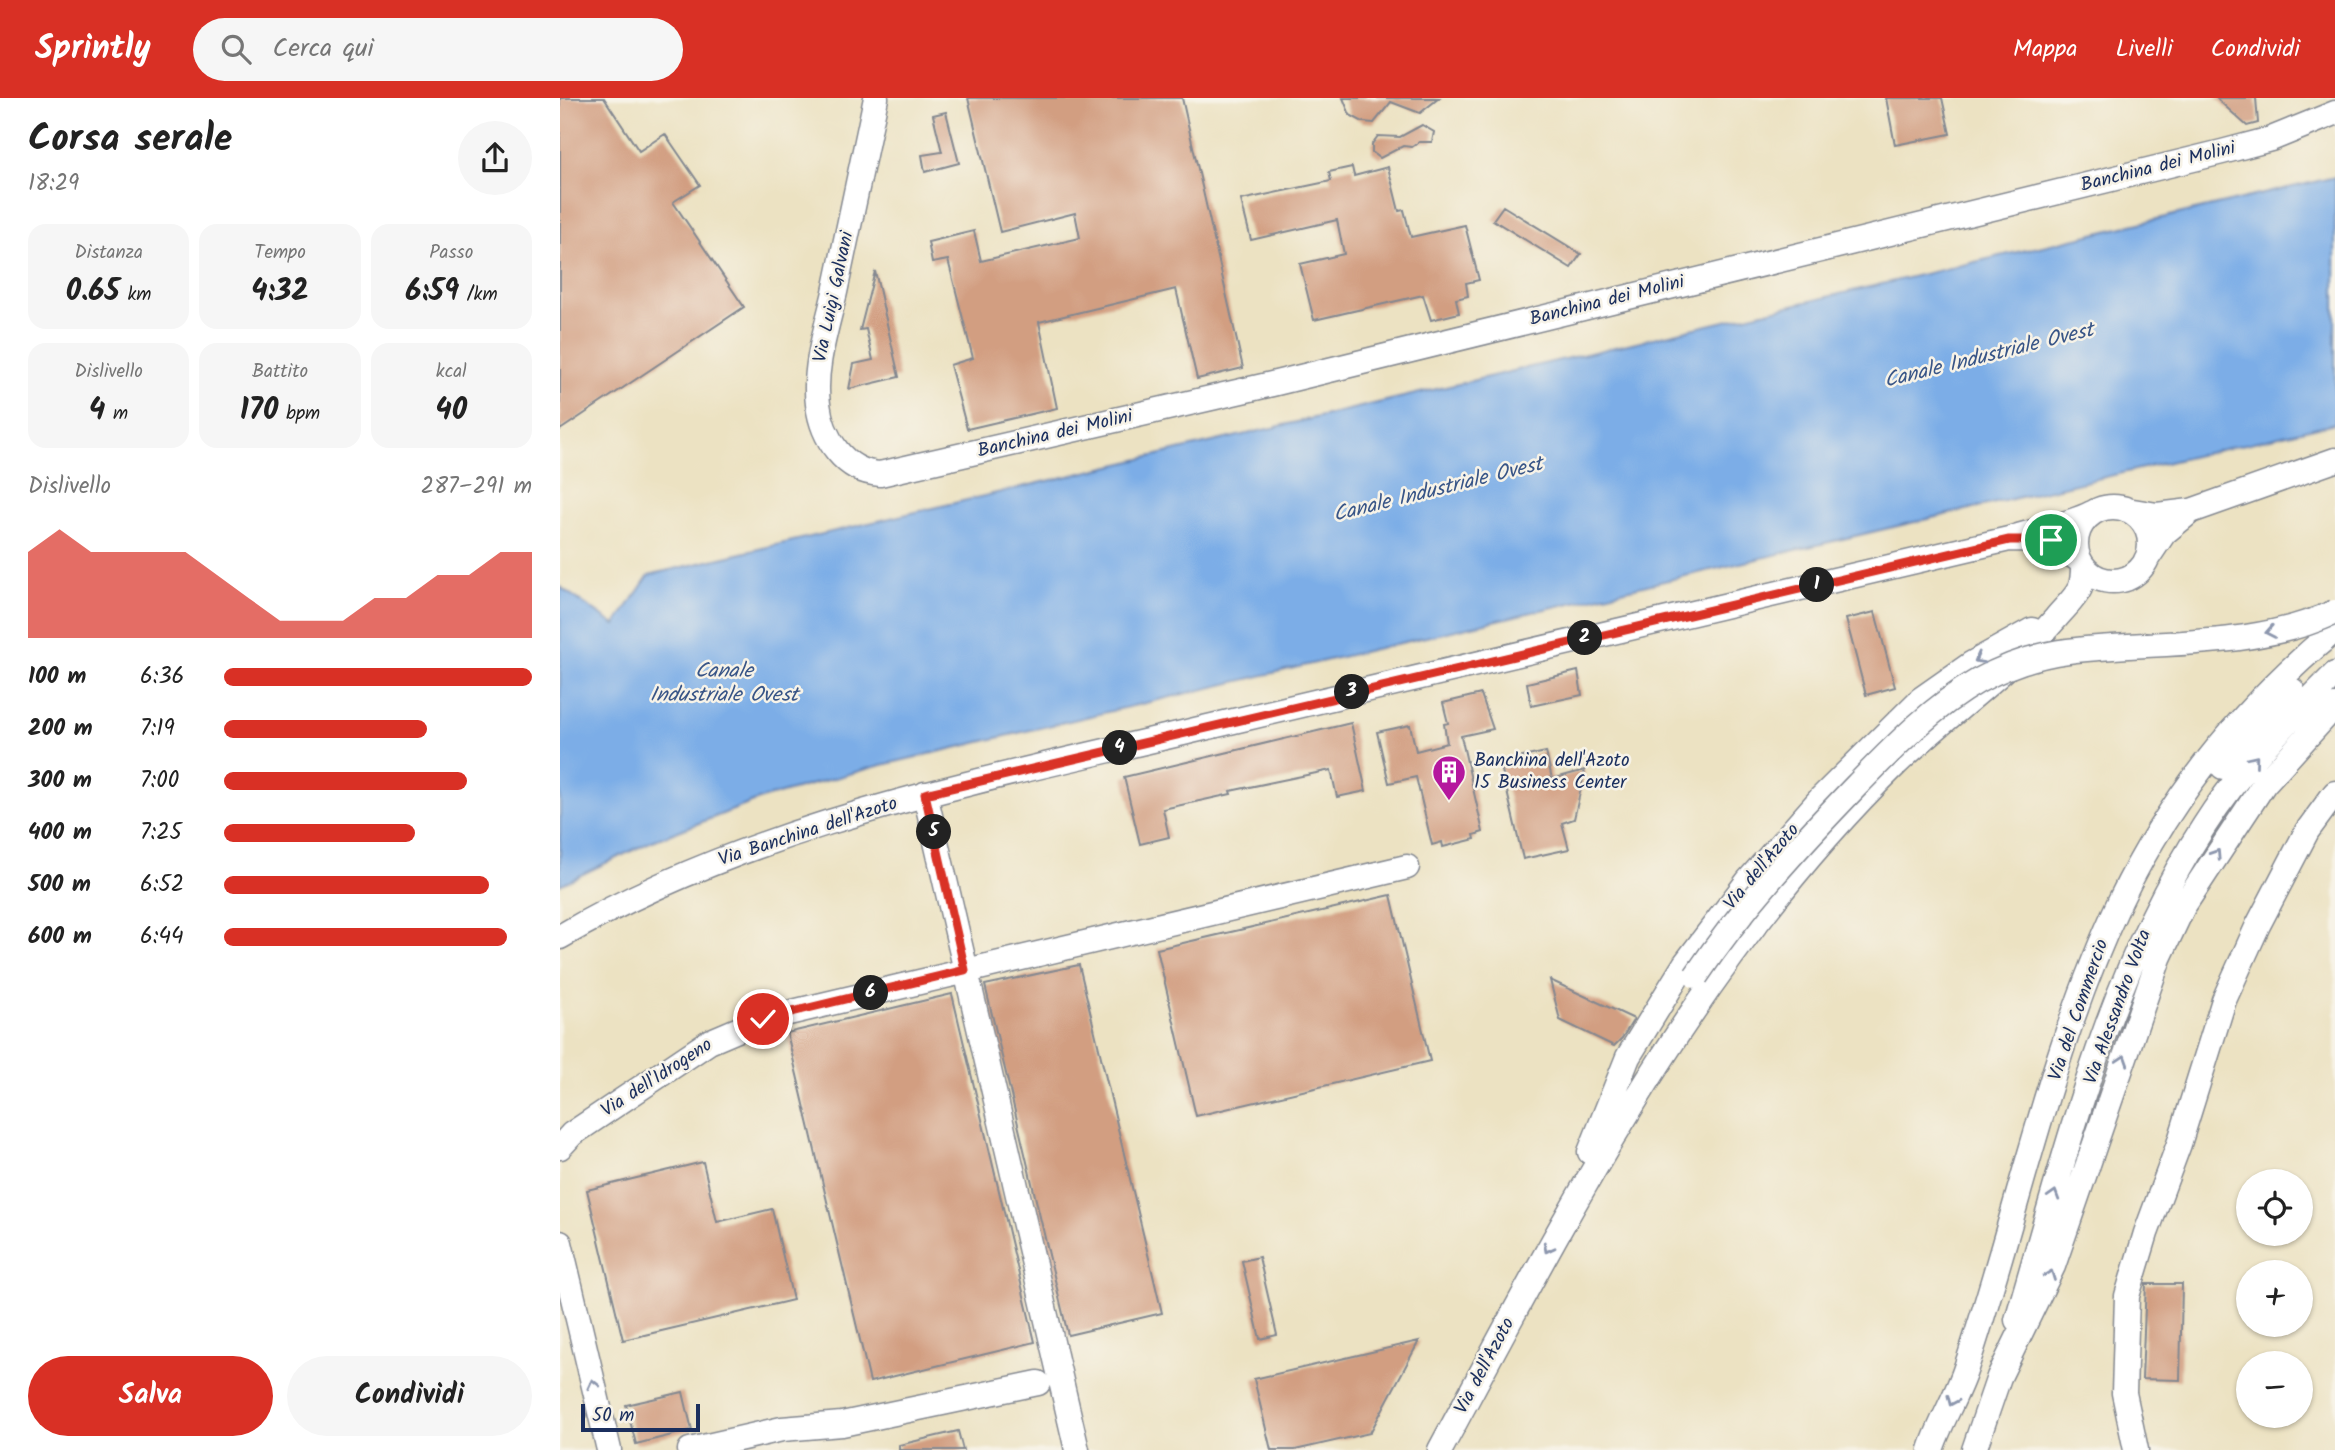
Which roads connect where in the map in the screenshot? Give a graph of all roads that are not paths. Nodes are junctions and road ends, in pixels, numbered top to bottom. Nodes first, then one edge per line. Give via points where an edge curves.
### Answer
1 (876, 98) edge
2 (2335, 113) edge
3 (2335, 460) edge
4 (874, 473) joint
5 (2127, 510) junction
6 (2191, 511) junction
7 (2093, 513) junction
8 (2009, 540) junction
9 (2146, 560) junction
10 (2081, 563) junction
11 (2335, 612) edge
12 (2335, 630) edge
13 (2335, 648) edge
14 (2335, 674) edge
15 (2335, 706) edge
16 (2335, 793) edge
17 (925, 794) junction
18 (1407, 866) dead end
19 (560, 937) edge
20 (965, 970) junction
21 (560, 1147) edge
22 (2059, 1147) junction
23 (1570, 1208) junction
24 (560, 1243) edge
25 (1966, 1370) junction
26 (1999, 1377) junction
27 (1038, 1383) dead end
28 (609, 1450) edge
29 (690, 1450) edge
30 (1077, 1450) edge
31 (1440, 1450) edge
32 (1931, 1450) edge
33 (1974, 1450) edge
34 (2136, 1450) edge

1 - 4 street, Via Luigi Galvani via 817,392 820,417 834,446 854,466
2 - 4 street, Banchina dei Molini via 2271,139 2208,155 1272,384
3 - 6 street
5 - 6 street via 2157,515
5 - 7 street via 2115,507
5 - 9 street via 2137,516 2149,537
6 - 9 street via 2164,533
7 - 8 street via 2068,525
7 - 10 street via 2078,531
8 - 10 street via 2051,540
8 - 17 street, Via Banchina dell'Azoto
9 - 10 street via 2138,570 2116,581 2103,580
10 - 23 street, Via dell'Azoto via 2081,586 2039,638 1898,763 1774,897 1676,1031
11 -> 23 street, Via dell'Azoto, bridge via 2260,634 2050,654 1977,681 1909,735 1757,893 1696,976 1629,1082
12 - 25 street, Via del Commercio via 2231,730 2173,808 2121,900 2074,1018
13 - 22 street, Via Alessandro Volta via 2230,758 2164,855 2115,951
22 -> 14 street, Via Alessandro Volta via 2125,977 2180,864 2250,764
26 -> 15 street via 2046,1285 2159,958 2183,907 2264,784
16 - 34 street via 2307,831 2224,1000 2146,1233 2127,1296 2124,1393
17 - 19 street, Via Banchina dell'Azoto via 738,853 650,890
17 - 20 street
18 - 20 street, Via dell'Idrogeno
20 - 21 street, Via dell'Idrogeno via 744,1025 709,1042 572,1134
20 - 30 street
22 - 25 street
26 -> 22 street
23 -> 31 street, Via dell'Azoto
28 -> 24 street
25 -> 32 street, Via del Commercio
26 - 33 street
27 - 29 street

